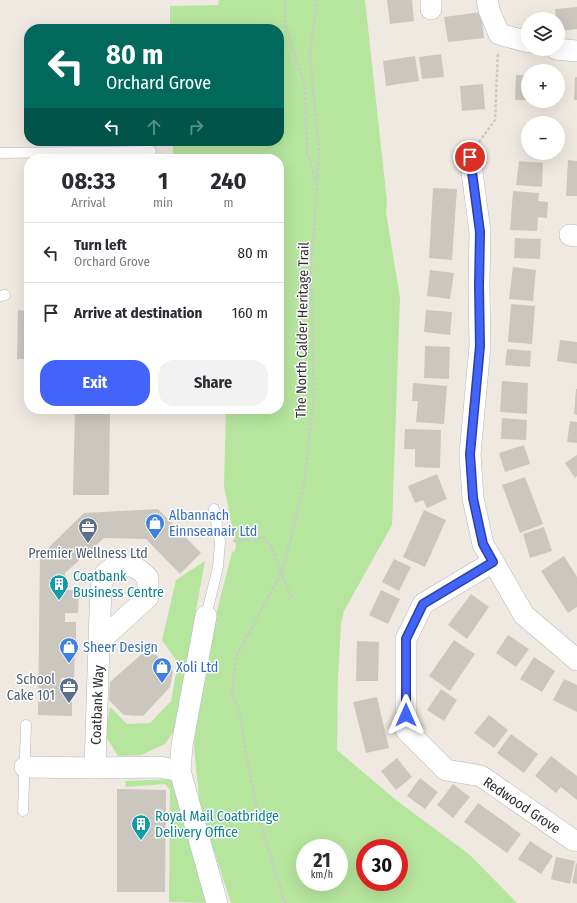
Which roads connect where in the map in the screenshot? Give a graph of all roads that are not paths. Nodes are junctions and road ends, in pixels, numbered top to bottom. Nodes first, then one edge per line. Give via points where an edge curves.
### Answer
1 (487, 0) edge
2 (521, 40) edge
3 (565, 50) edge
4 (577, 51) edge
5 (151, 151) dead end
6 (0, 153) edge
7 (470, 157) road end
8 (214, 509) dead end
9 (493, 562) junction
10 (206, 616) joint
11 (99, 642) dead end
12 (577, 660) edge
13 (26, 725) dead end
14 (25, 768) junction
15 (95, 768) junction
16 (180, 771) junction
17 (23, 811) dead end
18 (577, 840) edge
19 (217, 903) edge

1 - 2 street via 499,34
3 - 4 street
5 - 6 lane
7 - 9 street via 480,232 480,346 470,454 473,498 483,544
8 - 10 lane via 220,542 218,567
9 - 12 street via 524,615
9 - 18 street, Redwood Grove via 423,604 406,639 406,730 446,770 481,776 573,840
10 - 16 street via 182,745
11 - 15 street, Coatbank Way
13 - 14 lane
14 - 15 street
14 - 17 lane
15 - 16 street via 160,767
16 - 19 street

